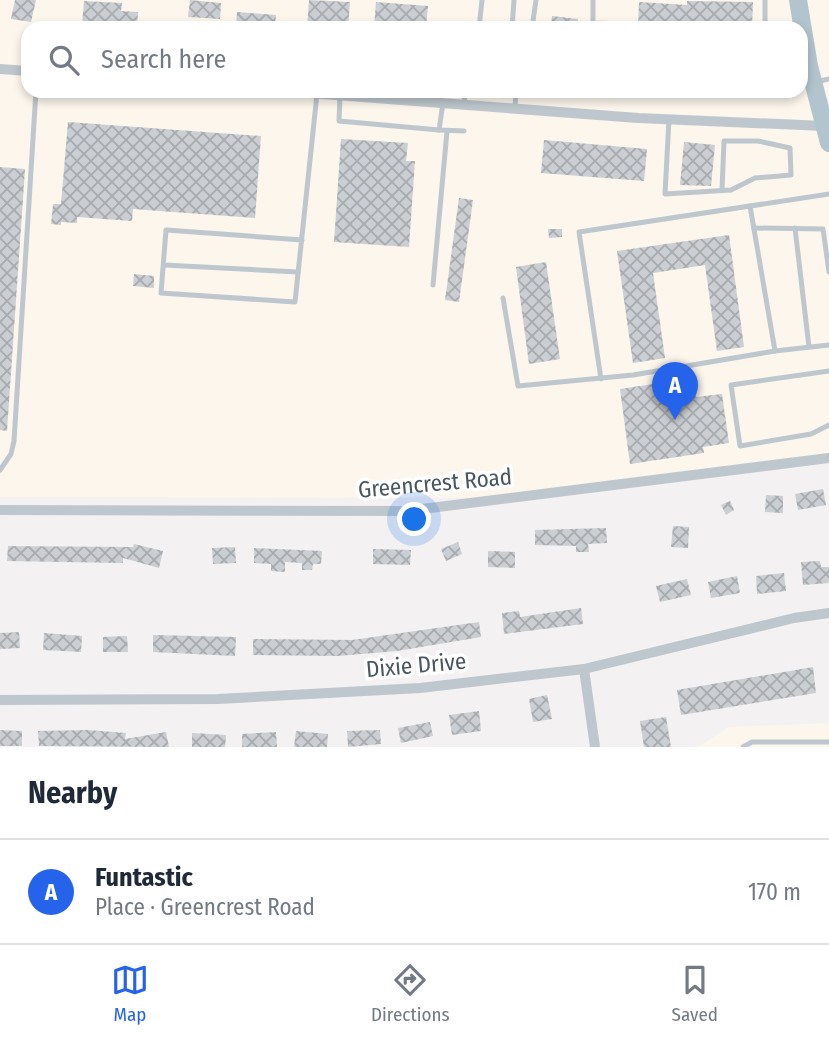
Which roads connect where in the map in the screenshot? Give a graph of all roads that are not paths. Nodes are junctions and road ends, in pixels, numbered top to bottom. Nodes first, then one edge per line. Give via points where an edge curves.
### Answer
1 (482, 0) edge
2 (514, 0) edge
3 (536, 0) edge
4 (593, 0) edge
5 (765, 0) edge
6 (798, 0) edge
7 (480, 21) edge
8 (512, 21) edge
9 (533, 21) edge
10 (593, 21) edge
11 (765, 21) edge
12 (804, 21) edge
13 (808, 35) edge
14 (0, 69) edge
15 (21, 70) edge
16 (821, 81) edge
17 (36, 98) edge
18 (317, 98) edge
19 (341, 98) edge
20 (379, 98) edge
21 (464, 98) edge
22 (516, 98) edge
23 (443, 103) junction
24 (464, 104) junction
25 (515, 108) junction
26 (669, 120) junction
27 (758, 123) junction
28 (439, 130) junction
29 (447, 131) junction
30 (464, 131) dead end
31 (827, 131) edge
32 (758, 141) junction
33 (722, 190) junction
34 (829, 194) edge
35 (750, 206) junction
36 (754, 228) junction
37 (795, 228) junction
38 (302, 240) junction
39 (164, 265) junction
40 (298, 272) junction
41 (829, 272) edge
42 (433, 285) dead end
43 (503, 298) dead end
44 (829, 345) edge
45 (809, 347) junction
46 (775, 351) junction
47 (829, 371) edge
48 (601, 379) junction
49 (829, 425) edge
50 (829, 458) edge
51 (0, 470) edge
52 (0, 510) edge
53 (829, 613) edge
54 (584, 669) junction
55 (0, 700) edge
56 (829, 742) edge
57 (595, 747) edge
58 (743, 747) edge

1 - 7 lane
2 - 8 lane
3 - 9 lane
4 - 10 lane
5 - 11 lane
6 - 12 main road
13 - 16 main road
14 - 15 street
16 - 31 main road
17 - 51 lane via 14,441
18 - 38 lane
19 - 28 lane via 339,121
20 - 23 street
21 - 24 lane
22 - 25 lane
23 - 24 street
23 - 28 lane
24 - 25 street
25 - 26 street
26 - 27 street
26 - 33 lane via 665,194
27 - 31 street
27 - 32 lane
28 - 29 lane
29 - 30 lane
29 - 42 lane
32 - 33 lane via 724,141
32 - 33 lane via 789,148 791,175 755,178
34 - 35 lane
35 - 36 lane
35 - 48 lane via 579,232
36 - 37 lane
36 - 46 lane
37 - 41 lane via 823,229
37 - 45 lane
38 - 39 lane via 166,230
38 - 40 lane
39 - 40 lane
39 - 40 lane via 161,293 295,302
43 - 48 lane via 518,386
44 - 45 lane
45 - 46 lane
46 - 48 lane
47 - 49 lane via 731,384 740,446 811,434
50 - 52 street, Greencrest Road via 406,511
53 - 54 street, Dixie Drive
54 - 55 street, Dixie Drive via 420,688 218,699
54 - 57 street
56 - 58 lane via 751,742

